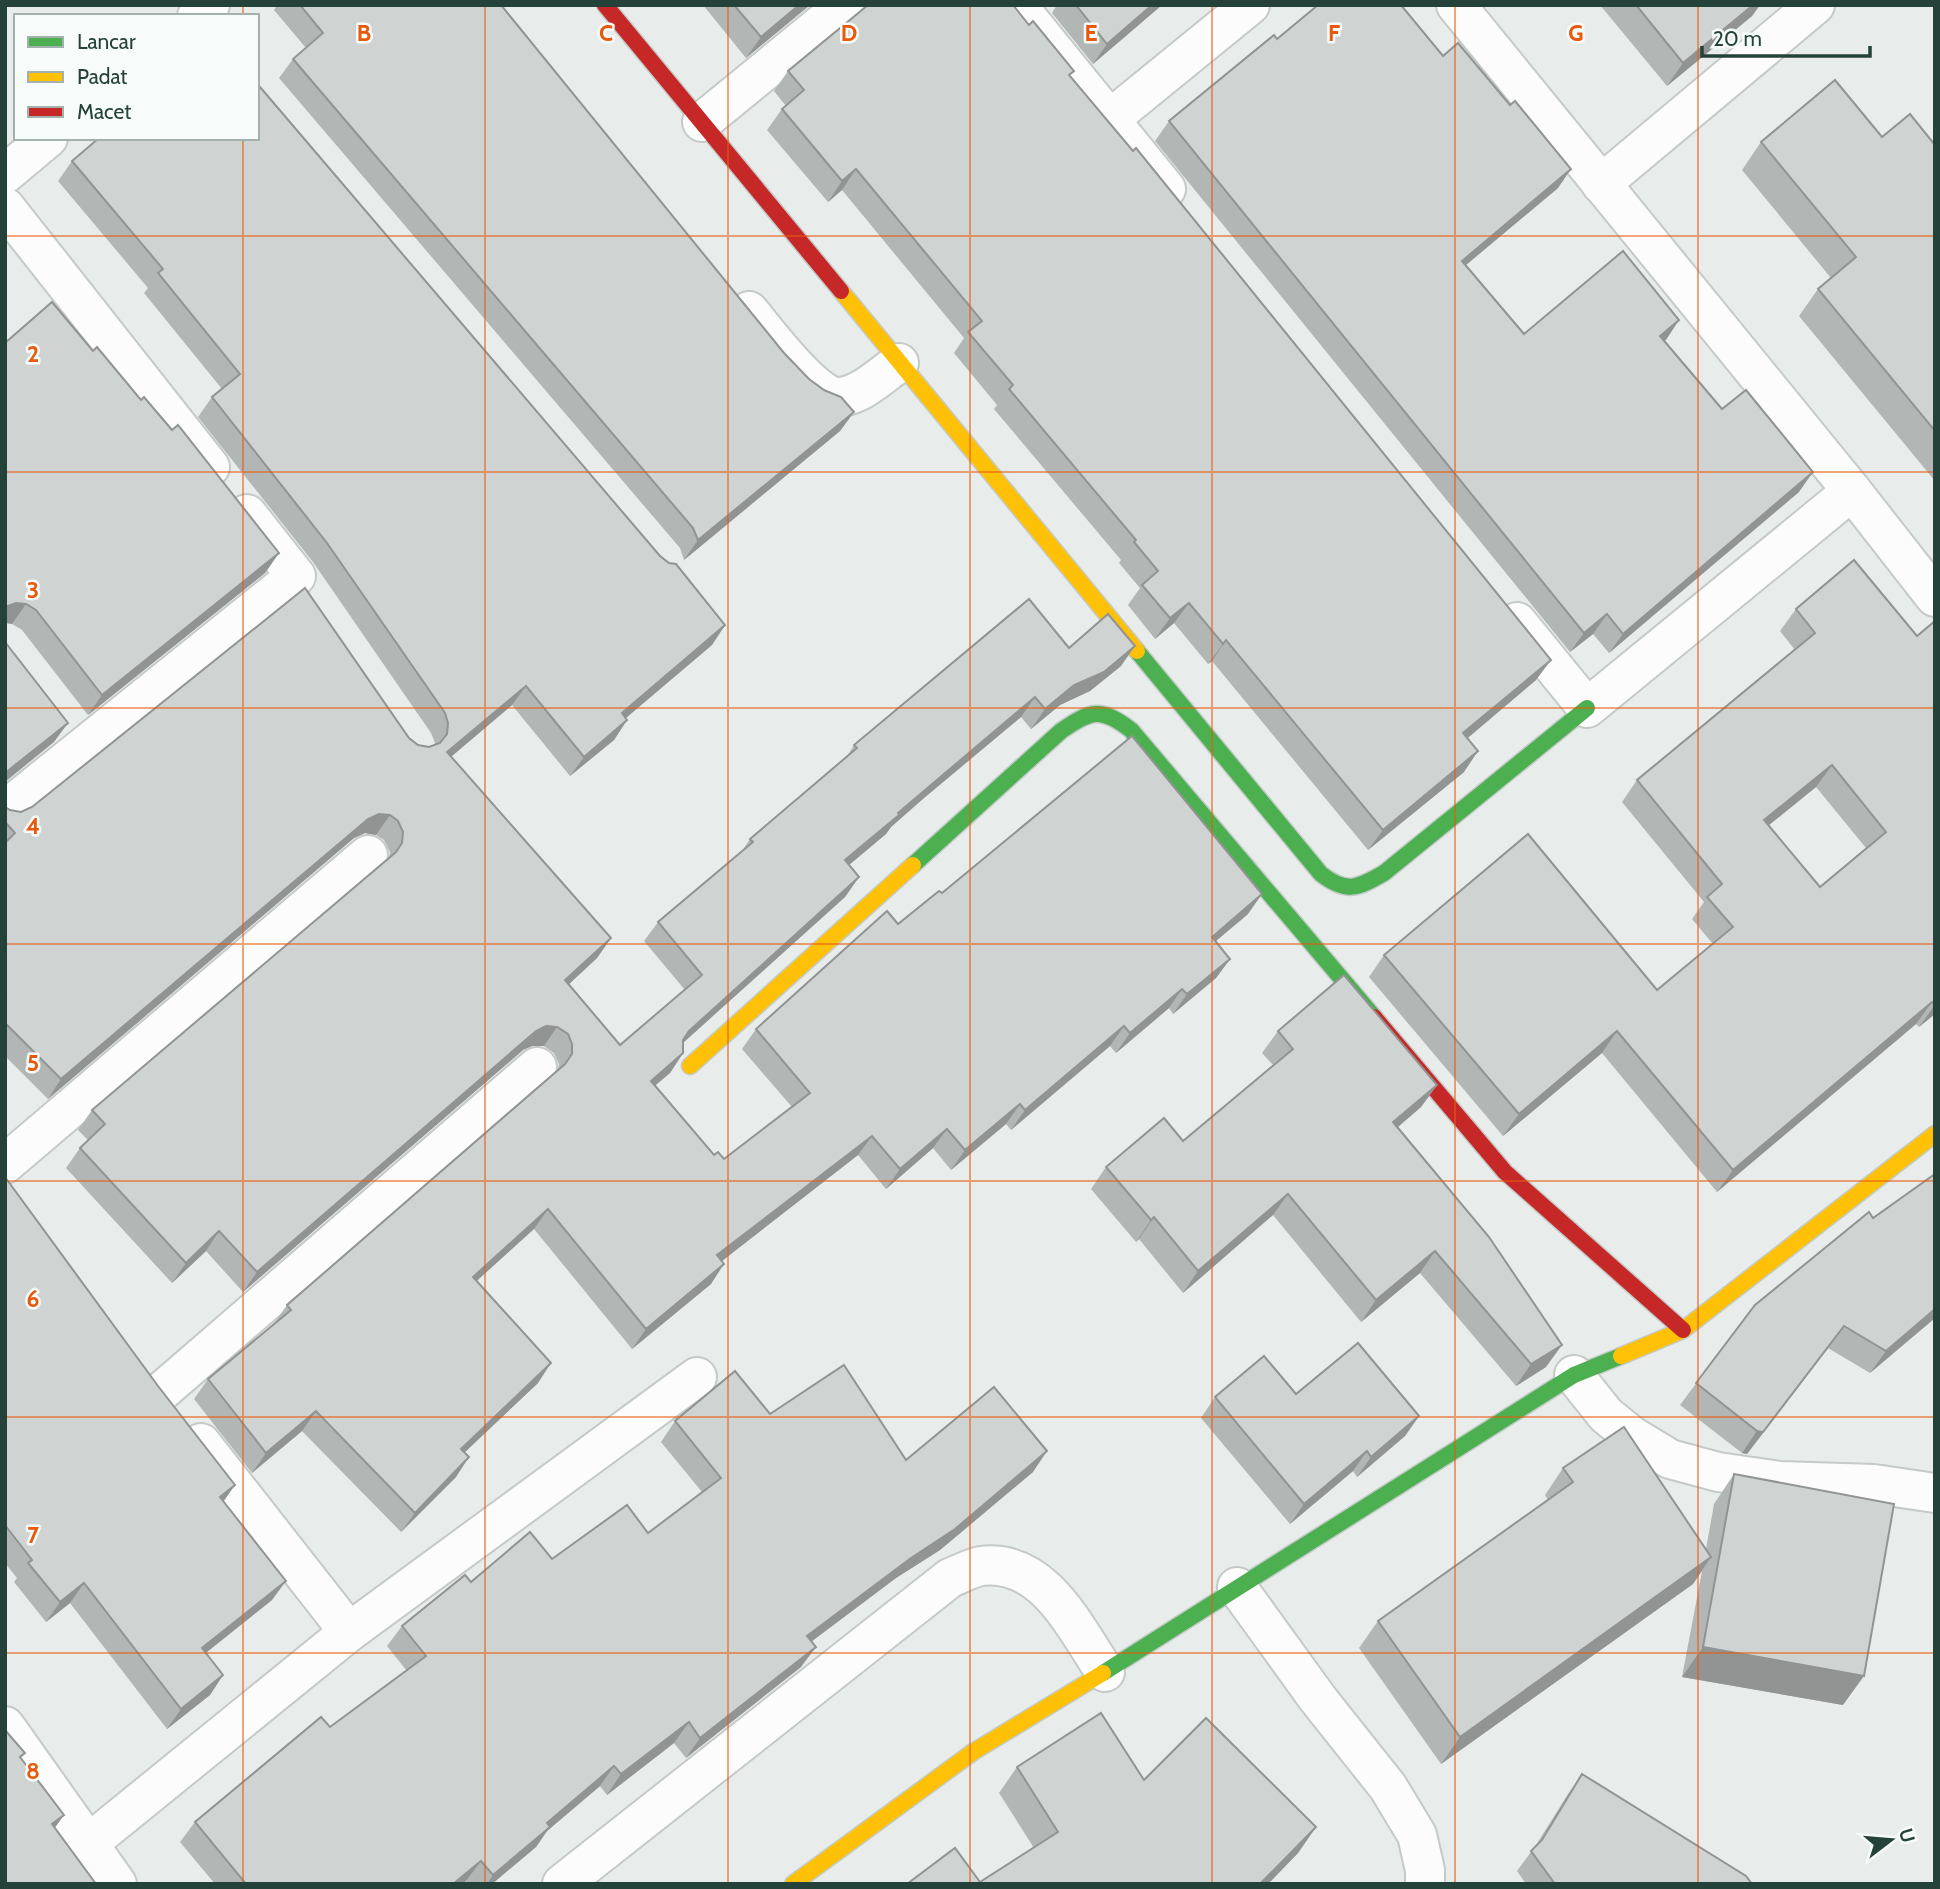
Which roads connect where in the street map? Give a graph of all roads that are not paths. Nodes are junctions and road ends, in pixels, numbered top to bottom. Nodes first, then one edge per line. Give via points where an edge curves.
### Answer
1 (604, 5) edge
2 (845, 5) edge
3 (1017, 5) edge
4 (1250, 5) edge
5 (1457, 5) edge
6 (1815, 5) edge
7 (1110, 119) junction
8 (702, 122) junction
9 (46, 140) edge
10 (5, 174) edge
11 (1601, 184) junction
12 (5, 207) edge
13 (1188, 215) edge
14 (726, 283) edge
15 (899, 363) junction
16 (1852, 491) junction
17 (296, 576) junction
18 (1492, 590) edge
19 (1935, 597) edge
20 (319, 610) edge
21 (1587, 708) junction
22 (61, 715) edge
23 (85, 746) junction
24 (5, 810) edge
25 (368, 855) dead end
26 (537, 1066) dead end
27 (690, 1066) dead end
28 (1935, 1134) edge
29 (5, 1164) edge
30 (1683, 1330) junction
31 (1574, 1375) junction
32 (697, 1377) dead end
33 (1935, 1493) edge
34 (1237, 1587) junction
35 (349, 1632) junction
36 (1105, 1672) junction
37 (5, 1726) edge
38 (89, 1843) junction
39 (117, 1884) edge
40 (562, 1884) edge
41 (793, 1884) edge
42 (1425, 1884) edge

1 - 8 street
2 - 8 street
3 - 7 street
4 - 7 street
5 - 11 street
6 - 11 street
7 - 13 street
8 - 15 street
9 - 10 street
11 - 16 street
12 - 17 street
14 - 15 street via 815,388 835,397 856,393
15 - 21 street via 1335,886 1364,885 1384,873
16 - 19 street
16 - 21 street
17 - 20 street
17 - 23 street
18 - 21 street
22 - 23 street
23 - 24 street
25 - 29 street
26 - 35 street via 153,1380
27 - 30 street via 1061,731 1084,715 1112,714 1505,1172
28 - 30 street
30 - 31 street
31 - 33 street via 1606,1415 1670,1459 1767,1479 1874,1484
31 - 34 street
32 - 35 street
34 - 36 street
34 - 42 street via 1388,1787 1418,1835
35 - 38 street
36 - 40 street via 1048,1590 1010,1567 980,1566 950,1578
36 - 41 street via 973,1752
37 - 38 street
38 - 39 street

